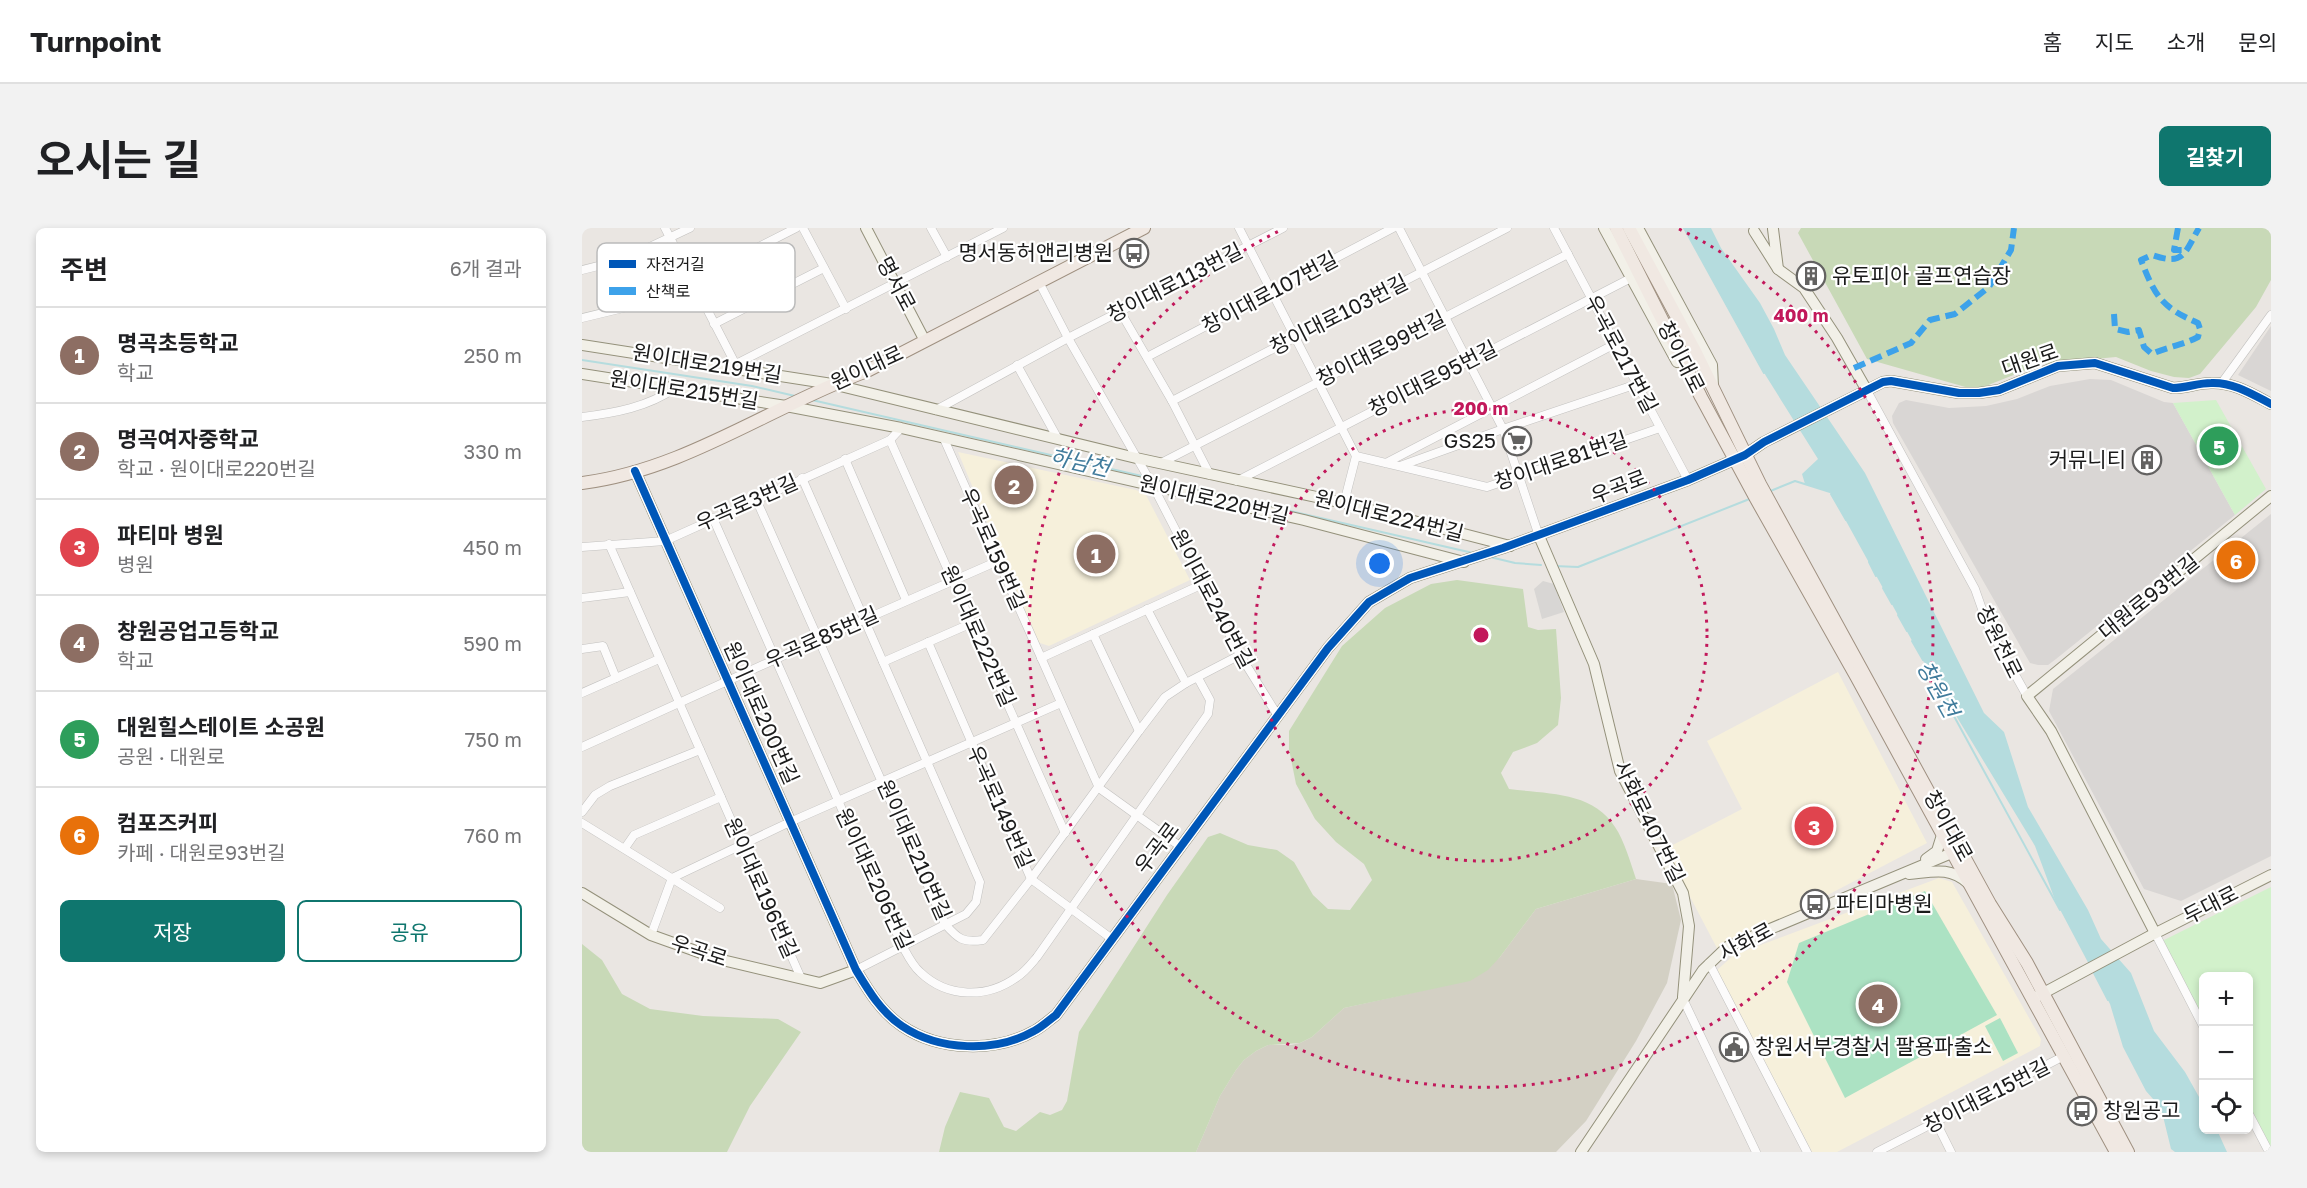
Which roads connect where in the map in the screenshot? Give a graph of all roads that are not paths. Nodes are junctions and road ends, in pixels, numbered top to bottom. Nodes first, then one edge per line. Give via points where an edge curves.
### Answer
1 (665, 228) edge
2 (690, 228) edge
3 (796, 228) edge
4 (803, 228) edge
5 (866, 228) edge
6 (931, 228) edge
7 (1003, 228) edge
8 (1144, 228) edge
9 (1239, 228) edge
10 (1283, 228) edge
11 (1393, 228) edge
12 (1399, 228) edge
13 (1507, 228) edge
14 (1554, 228) edge
15 (1604, 228) edge
16 (1616, 228) edge
17 (1629, 228) edge
18 (1638, 228) edge
19 (1773, 228) edge
20 (1753, 230) edge
21 (670, 238) junction
22 (659, 243) edge
23 (673, 243) edge
24 (767, 243) edge
25 (1249, 246) junction
26 (1568, 254) junction
27 (946, 257) junction
28 (597, 266) edge
29 (824, 268) junction
30 (1778, 269) junction
31 (582, 270) edge
32 (1422, 273) junction
33 (1631, 278) junction
34 (1039, 282) junction
35 (795, 283) edge
36 (896, 284) junction
37 (1272, 292) junction
38 (1592, 298) junction
39 (846, 309) junction
40 (1120, 311) junction
41 (607, 312) edge
42 (708, 312) edge
43 (738, 312) edge
44 (2271, 315) edge
45 (582, 318) edge
46 (1444, 318) junction
47 (714, 324) junction
48 (1293, 337) junction
49 (1068, 338) junction
50 (925, 341) junction
51 (1616, 344) junction
52 (582, 345) edge
53 (1147, 357) junction
54 (1468, 362) junction
55 (1017, 365) junction
56 (737, 367) junction
57 (582, 374) edge
58 (1317, 381) junction
59 (1637, 384) junction
60 (2221, 384) junction
61 (828, 385) junction
62 (1713, 387) junction
63 (675, 388) junction
64 (1866, 389) junction
65 (1701, 397) junction
66 (1172, 401) junction
67 (2271, 404) edge
68 (791, 405) junction
69 (1492, 407) junction
70 (935, 410) junction
71 (582, 417) edge
72 (1341, 426) junction
73 (902, 428) junction
74 (1660, 428) junction
75 (1503, 429) junction
76 (944, 439) junction
77 (1058, 439) junction
78 (890, 440) junction
79 (1195, 446) junction
80 (1356, 456) junction
81 (1740, 457) junction
82 (844, 459) junction
83 (1137, 460) junction
84 (1386, 463) junction
85 (1160, 464) junction
86 (1400, 466) junction
87 (635, 471) junction
88 (1210, 475) junction
89 (1519, 476) junction
90 (802, 478) junction
91 (1688, 480) junction
92 (1237, 481) junction
93 (582, 483) edge
94 (1151, 484) junction
95 (2271, 496) edge
96 (756, 499) junction
97 (1344, 502) junction
98 (1765, 503) junction
99 (713, 518) junction
100 (1539, 536) junction
101 (665, 541) junction
102 (609, 544) junction
103 (1507, 547) junction
104 (582, 548) edge
105 (998, 561) junction
106 (1467, 561) junction
107 (953, 581) junction
108 (1203, 584) junction
109 (630, 592) junction
110 (582, 598) edge
111 (906, 600) junction
112 (1147, 609) junction
113 (864, 620) junction
114 (972, 623) junction
115 (1093, 634) junction
116 (820, 639) junction
117 (928, 642) junction
118 (582, 649) edge
119 (1240, 655) junction
120 (1041, 658) junction
121 (659, 659) junction
122 (774, 659) junction
123 (883, 662) junction
124 (616, 678) junction
125 (1198, 678) junction
126 (728, 682) junction
127 (1186, 683) junction
128 (582, 693) edge
129 (2026, 696) junction
130 (1061, 703) junction
131 (680, 704) junction
132 (1278, 716) junction
133 (1017, 723) junction
134 (1139, 731) junction
135 (972, 743) junction
136 (582, 747) edge
137 (700, 750) junction
138 (926, 762) junction
139 (882, 782) junction
140 (1099, 788) junction
141 (721, 797) junction
142 (839, 802) junction
143 (582, 812) edge
144 (1136, 816) junction
145 (790, 822) junction
146 (582, 823) edge
147 (1065, 833) junction
148 (1942, 835) junction
149 (743, 844) junction
150 (1181, 847) junction
151 (625, 848) junction
152 (1956, 851) junction
153 (2271, 875) edge
154 (1897, 876) junction
155 (672, 878) junction
156 (1031, 879) junction
157 (1970, 885) junction
158 (582, 893) edge
159 (1071, 907) junction
160 (720, 908) dead end
161 (945, 924) junction
162 (2153, 934) junction
163 (651, 935) junction
164 (1112, 939) junction
165 (902, 945) junction
166 (1709, 963) junction
167 (856, 970) junction
168 (801, 978) junction
169 (2038, 996) junction
170 (1683, 999) junction
171 (2203, 1026) edge
172 (2064, 1056) junction
173 (1936, 1122) junction
174 (2253, 1122) edge
175 (1581, 1152) edge
176 (1756, 1152) edge
177 (1807, 1152) edge
178 (1877, 1152) edge
179 (1951, 1152) edge
180 (2119, 1152) edge
181 (2269, 1152) edge

1 - 21 street
2 - 21 street
3 - 24 street
4 - 29 street
5 - 36 street, 명서로
6 - 27 street
7 - 27 street
8 - 34 main road, 원이대로
9 - 25 street
10 - 25 street, 창이대로113번길
11 - 37 street, 창이대로107번길
12 - 32 street
13 - 32 street, 창이대로103번길
14 - 26 street, 우곡로217번길
15 - 33 street
16 - 65 main road, 창이대로
17 - 62 main road, 창이대로
18 - 62 street via 1712,365
19 - 20 street via 1766,234
19 - 30 street
20 - 30 street
21 - 22 street
21 - 23 street
25 - 37 street
25 - 40 street, 창이대로113번길
26 - 38 street, 우곡로217번길
26 - 46 street, 창이대로99번길
27 - 36 street
28 - 31 street
29 - 35 street
29 - 39 street
30 - 64 street, 창원천로 via 1804,288
32 - 46 street
32 - 48 street, 창이대로103번길
33 - 38 street, 창이대로95번길
33 - 65 street
34 - 49 street
34 - 50 main road, 원이대로
36 - 39 street
36 - 50 street, 명서로
37 - 48 street
37 - 53 street, 창이대로107번길
38 - 51 street, 우곡로217번길
38 - 54 street, 창이대로95번길
39 - 56 street
40 - 49 street, 창이대로113번길
40 - 53 street
41 - 45 street
42 - 47 street
43 - 47 street
44 - 60 street
46 - 54 street
46 - 58 street, 창이대로99번길
47 - 56 street
48 - 58 street
48 - 66 street, 창이대로103번길
49 - 55 street
49 - 83 street
50 - 61 main road, 원이대로 via 867,371
51 - 59 street, 우곡로217번길
51 - 69 street
52 - 56 street, 원이대로219번길
53 - 66 street
54 - 69 street
54 - 72 street, 창이대로95번길
55 - 70 street
55 - 77 street
56 - 61 street, 원이대로219번길
57 - 63 street, 원이대로215번길
58 - 72 street
58 - 79 street, 창이대로99번길
59 - 74 street, 우곡로217번길
59 - 75 street
60 - 64 street, 대원로 via 2173,388 2105,365 2086,363 2058,366 1999,390 1979,393 1891,381
60 - 67 street, 대원로
61 - 68 main road, 원이대로
61 - 70 street, 원이대로224번길
62 - 81 main road, 창이대로 via 1740,439
63 - 68 street, 원이대로215번길
63 - 71 street via 659,399
64 - 81 street, 대원로
64 - 129 street, 창원천로 via 1975,589 1988,627
65 - 81 main road, 창이대로
66 - 79 street
68 - 73 street, 원이대로220번길
68 - 87 main road, 원이대로 via 669,462
69 - 75 street
69 - 84 street
70 - 77 street, 원이대로224번길
72 - 80 street
72 - 92 street, 창이대로95번길
73 - 76 street, 원이대로220번길
73 - 78 street, 우곡로3번길
74 - 89 street, 창이대로81번길
74 - 91 street, 우곡로217번길
75 - 86 street
75 - 89 street
76 - 94 street, 원이대로220번길
76 - 105 street, 우곡로159번길
77 - 83 street, 원이대로224번길
78 - 82 street, 우곡로3번길
78 - 107 street, 원이대로222번길
79 - 85 street, 창이대로99번길
79 - 88 street
80 - 84 street, 창이대로81번길
80 - 97 street
81 - 91 street, 우곡로
81 - 98 main road, 창이대로
82 - 90 street, 우곡로3번길
82 - 111 street
83 - 85 street, 원이대로224번길
83 - 94 street, 원이대로240번길
84 - 86 street, 창이대로81번길
85 - 88 street, 원이대로224번길
86 - 89 street, 창이대로81번길 via 1487,487
87 - 93 main road, 원이대로
87 - 101 street, 원이대로200번길
88 - 92 street, 원이대로224번길
89 - 100 street
90 - 96 street, 우곡로3번길
90 - 113 street
91 - 100 street, 우곡로
92 - 97 street, 원이대로224번길
94 - 106 street, 원이대로220번길
94 - 108 street, 원이대로240번길
95 - 129 street, 대원로93번길
96 - 99 street, 우곡로3번길
96 - 116 street, 원이대로210번길
97 - 103 street, 원이대로224번길
98 - 148 main road, 창이대로
98 - 152 main road, 창이대로
99 - 101 street, 우곡로3번길
99 - 122 street, 원이대로206번길
100 - 103 street, 우곡로
100 - 170 street, 사화로407번길 via 1594,664 1620,771 1683,893 1689,926
101 - 102 street, 우곡로3번길
101 - 126 street, 원이대로200번길
102 - 104 street, 우곡로3번길
102 - 109 street, 원이대로196번길
103 - 106 street, 우곡로
105 - 107 street, 우곡로85번길
105 - 120 street, 우곡로159번길
106 - 132 street, 우곡로 via 1410,578 1369,602 1328,648
107 - 111 street, 우곡로85번길
107 - 114 street, 원이대로222번길
108 - 112 street
108 - 119 street, 원이대로240번길
109 - 110 street
109 - 121 street, 원이대로196번길
111 - 113 street, 우곡로85번길
112 - 115 street
112 - 127 street
113 - 116 street, 우곡로85번길
113 - 123 street
114 - 117 street
114 - 123 street
114 - 133 street, 원이대로222번길
115 - 120 street
115 - 134 street
116 - 122 street, 우곡로85번길
116 - 139 street, 원이대로210번길
117 - 123 street
117 - 135 street, 우곡로149번길
118 - 124 street via 603,646
119 - 125 street, 원이대로210번길
119 - 132 street, 원이대로240번길
120 - 130 street, 우곡로159번길
121 - 124 street
121 - 131 street, 원이대로196번길
122 - 126 street, 우곡로85번길
122 - 142 street, 원이대로206번길
123 - 138 street
124 - 128 street
125 - 127 street, 원이대로210번길
125 - 144 street, 원이대로206번길 via 1210,700 1208,714
126 - 131 street, 우곡로85번길
126 - 145 street, 원이대로200번길
127 - 134 street, 원이대로210번길 via 1166,698
129 - 162 street, 창원천로 via 2051,731
130 - 133 street
130 - 140 street, 우곡로159번길
131 - 136 street, 우곡로85번길
131 - 137 street, 원이대로196번길
132 - 150 street, 우곡로
133 - 135 street
133 - 147 street, 원이대로222번길
134 - 140 street, 원이대로210번길
135 - 138 street
135 - 156 street, 우곡로149번길
137 - 141 street, 원이대로196번길
137 - 143 street via 610,786 594,795
138 - 139 street
138 - 161 street via 980,882 976,902 966,914
139 - 142 street
139 - 161 street, 원이대로210번길
140 - 144 street, 우곡로159번길
140 - 147 street, 원이대로210번길
141 - 149 street, 원이대로196번길
141 - 151 street, 원이대로196번길 via 634,835
142 - 145 street
142 - 165 street, 원이대로206번길
144 - 150 street, 우곡로159번길
144 - 159 street, 원이대로206번길
145 - 149 street
145 - 167 street, 원이대로200번길
146 - 151 street
147 - 156 street, 원이대로210번길
148 - 152 main road, 창이대로
148 - 154 street via 1932,857
149 - 155 street
149 - 168 street, 원이대로196번길
150 - 164 street, 우곡로
151 - 155 street
152 - 154 street, 사화로
152 - 157 main road, 창이대로
152 - 169 main road, 창이대로 via 1990,904
153 - 162 street, 두대로
154 - 157 street via 1945,870
154 - 166 street, 사화로 via 1727,947
155 - 160 street
155 - 163 street
156 - 159 street, 우곡로149번길
156 - 161 street, 원이대로210번길 via 983,940 970,942 956,937
157 - 169 main road, 창이대로
158 - 163 street, 우곡로
159 - 164 street, 우곡로149번길
159 - 165 street, 원이대로206번길 via 1037,957 1018,977 991,991 967,993 939,987 918,971
161 - 165 street
162 - 169 street, 두대로
162 - 171 street, 창원천로
163 - 168 street, 우곡로 via 717,959
164 - 167 street, 우곡로 via 1056,1015 1034,1031 1003,1043 970,1047 942,1043 902,1026 871,997
165 - 167 street
166 - 170 street, 사화로
166 - 177 street
167 - 168 street, 우곡로 via 820,983
169 - 172 main road, 창이대로
169 - 180 main road, 창이대로
170 - 175 street, 사화로
170 - 176 street
172 - 173 street, 창이대로15번길
172 - 180 main road, 창이대로
173 - 178 street, 창이대로15번길
173 - 179 street
174 - 181 street

